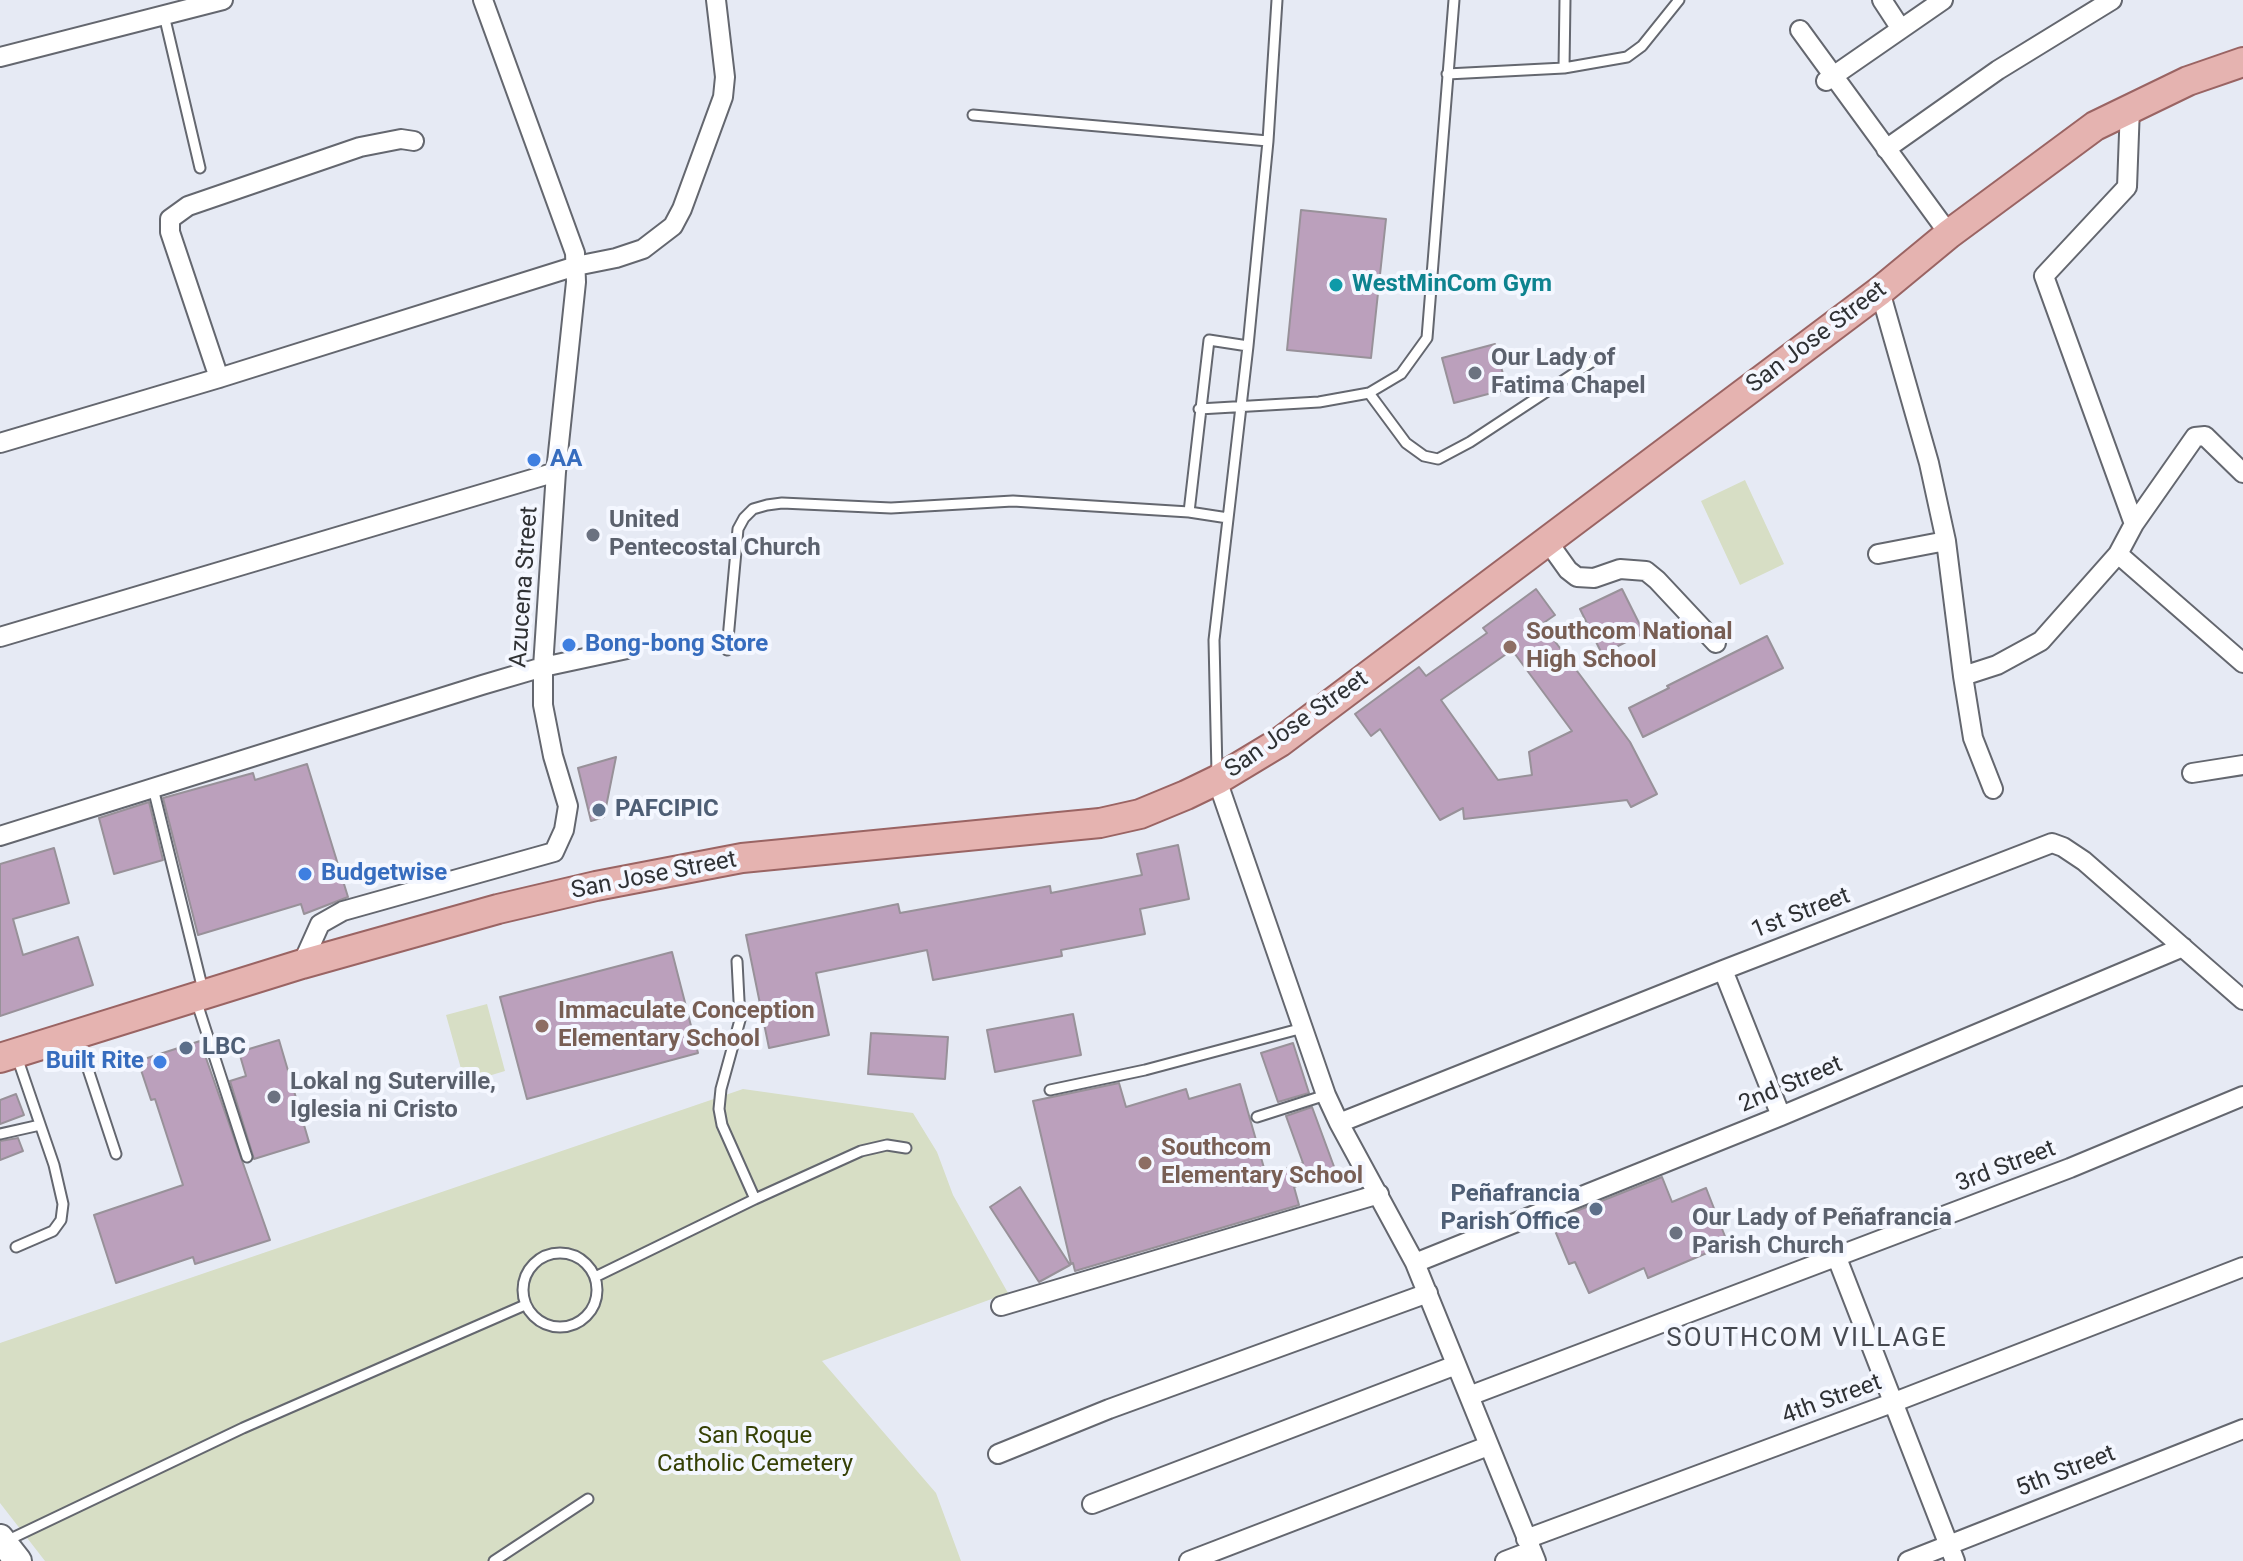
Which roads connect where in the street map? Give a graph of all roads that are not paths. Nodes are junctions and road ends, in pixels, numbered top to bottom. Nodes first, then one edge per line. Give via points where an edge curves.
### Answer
1 (223, 0) edge
2 (483, 0) edge
3 (716, 0) edge
4 (1277, 0) edge
5 (1454, 0) edge
6 (1565, 0) edge
7 (1679, 0) edge
8 (1882, 0) edge
9 (1943, 0) edge
10 (2112, 0) edge
11 (164, 15) junction
12 (1901, 29) junction
13 (1800, 30) dead end
14 (0, 57) edge
15 (2243, 62) edge
16 (1564, 68) junction
17 (1447, 74) junction
18 (1830, 78) junction
19 (2130, 107) junction
20 (973, 115) dead end
21 (414, 141) dead end
22 (1268, 141) junction
23 (1886, 149) junction
24 (200, 168) dead end
25 (1949, 234) junction
26 (576, 266) junction
27 (1880, 291) junction
28 (1248, 346) junction
29 (1596, 359) dead end
30 (219, 378) junction
31 (1369, 393) junction
32 (1241, 408) junction
33 (1199, 409) junction
34 (0, 443) edge
35 (556, 472) junction
36 (2243, 473) edge
37 (1189, 512) junction
38 (1228, 518) junction
39 (2134, 524) junction
40 (1946, 541) junction
41 (1548, 542) junction
42 (1878, 554) dead end
43 (2118, 554) junction
44 (0, 637) edge
45 (1716, 643) dead end
46 (627, 649) dead end
47 (727, 650) dead end
48 (2243, 663) edge
49 (543, 667) junction
50 (1963, 676) junction
51 (2243, 765) edge
52 (2192, 773) dead end
53 (1217, 780) junction
54 (153, 788) junction
55 (1993, 789) dead end
56 (0, 836) edge
57 (2183, 947) junction
58 (737, 961) dead end
59 (302, 964) junction
60 (1723, 970) junction
61 (199, 996) junction
62 (2243, 1000) edge
63 (1303, 1028) junction
64 (76, 1034) junction
65 (8, 1056) edge
66 (1050, 1090) dead end
67 (1326, 1095) junction
68 (2243, 1096) edge
69 (1781, 1116) junction
70 (1257, 1117) dead end
71 (1339, 1123) junction
72 (40, 1125) junction
73 (0, 1134) edge
74 (906, 1148) dead end
75 (116, 1154) dead end
76 (247, 1157) dead end
77 (1379, 1194) junction
78 (755, 1199) junction
79 (16, 1247) dead end
80 (1837, 1258) junction
81 (1415, 1263) junction
82 (2243, 1267) edge
83 (595, 1277) junction
84 (1428, 1293) junction
85 (525, 1305) junction
86 (1001, 1306) dead end
87 (1456, 1365) junction
88 (1469, 1396) junction
89 (1892, 1403) junction
90 (2243, 1429) edge
91 (1488, 1446) junction
92 (998, 1454) dead end
93 (588, 1499) dead end
94 (1092, 1504) dead end
95 (5, 1546) edge
96 (1531, 1550) edge
97 (1952, 1552) edge
98 (494, 1561) edge
99 (1189, 1561) edge
100 (1505, 1561) edge
101 (1908, 1561) edge

1 - 11 street
2 - 26 street, Azucena Street via 568,229
3 - 26 street via 723,97 682,209 673,226 643,249
4 - 22 lane
5 - 17 lane
6 - 16 lane
7 - 16 lane via 1627,57
8 - 12 street
9 - 12 street
10 - 23 street via 1998,70
11 - 14 street
11 - 24 lane
12 - 18 street
13 - 18 street
15 - 19 main road, San Jose Street
16 - 17 lane
17 - 31 lane via 1427,338 1401,374
18 - 23 street
19 - 25 main road, San Jose Street via 2095,126
19 - 39 street via 2127,187 2044,276
20 - 22 lane
21 - 30 street via 360,147 188,206 170,219
22 - 28 lane
23 - 25 street
25 - 27 main road, San Jose Street
26 - 30 street
26 - 35 street, Azucena Street
27 - 40 street
27 - 41 main road, San Jose Street
28 - 32 lane
28 - 33 lane via 1209,340
29 - 31 lane via 1438,459 1406,443
30 - 34 street
31 - 32 lane
32 - 33 lane
32 - 38 lane
33 - 37 lane
35 - 44 street
35 - 49 street, Azucena Street
36 - 39 street via 2205,436 2195,437
37 - 38 lane
37 - 47 lane via 1013,501 891,508 782,503 753,509 738,529
38 - 53 lane via 1214,640
39 - 43 street
40 - 42 street
40 - 50 street
41 - 45 street via 1577,577 1594,578 1620,569 1646,571
41 - 53 main road, San Jose Street via 1280,742
43 - 48 street
43 - 50 street via 2041,641
46 - 49 street
49 - 54 street
49 - 59 street, Azucena Street via 543,705 568,806 554,852 343,911 320,924
50 - 55 street via 1973,738
51 - 52 street
53 - 59 main road, San Jose Street via 1140,814 1100,823 742,858 498,909
53 - 63 street
54 - 56 street
54 - 61 lane
57 - 60 street, 1st Street via 2084,861 2052,843
57 - 62 street, 1st Street
57 - 69 street, 2nd Street
58 - 78 lane via 740,1020 719,1109
59 - 61 main road, San Jose Street
60 - 69 street
60 - 71 street, 1st Street
61 - 64 main road, San Jose Street
61 - 76 lane
63 - 66 lane
63 - 67 street
64 - 65 main road, San Jose Street
64 - 75 lane
65 - 72 lane
67 - 70 lane
67 - 71 street
68 - 80 street, 3rd Street
69 - 81 street, 2nd Street
71 - 77 street
72 - 73 lane
72 - 79 lane via 59,1182 61,1220 53,1231
74 - 78 lane via 887,1145 861,1151
77 - 81 street
77 - 86 street
78 - 83 lane
80 - 88 street, 3rd Street
80 - 89 street
81 - 84 street
82 - 89 street, 4th Street
83 - 85 lane via 597,1293 581,1321 549,1326
83 - 85 lane via 586,1262 554,1253 527,1272 522,1288
84 - 87 street
84 - 92 street
85 - 95 lane via 243,1428
87 - 88 street
87 - 94 street
88 - 91 street
89 - 96 street, 4th Street
89 - 97 street
90 - 97 street, 5th Street
91 - 96 street
91 - 99 street
93 - 98 lane
96 - 100 street, 4th Street
97 - 101 street, 5th Street

